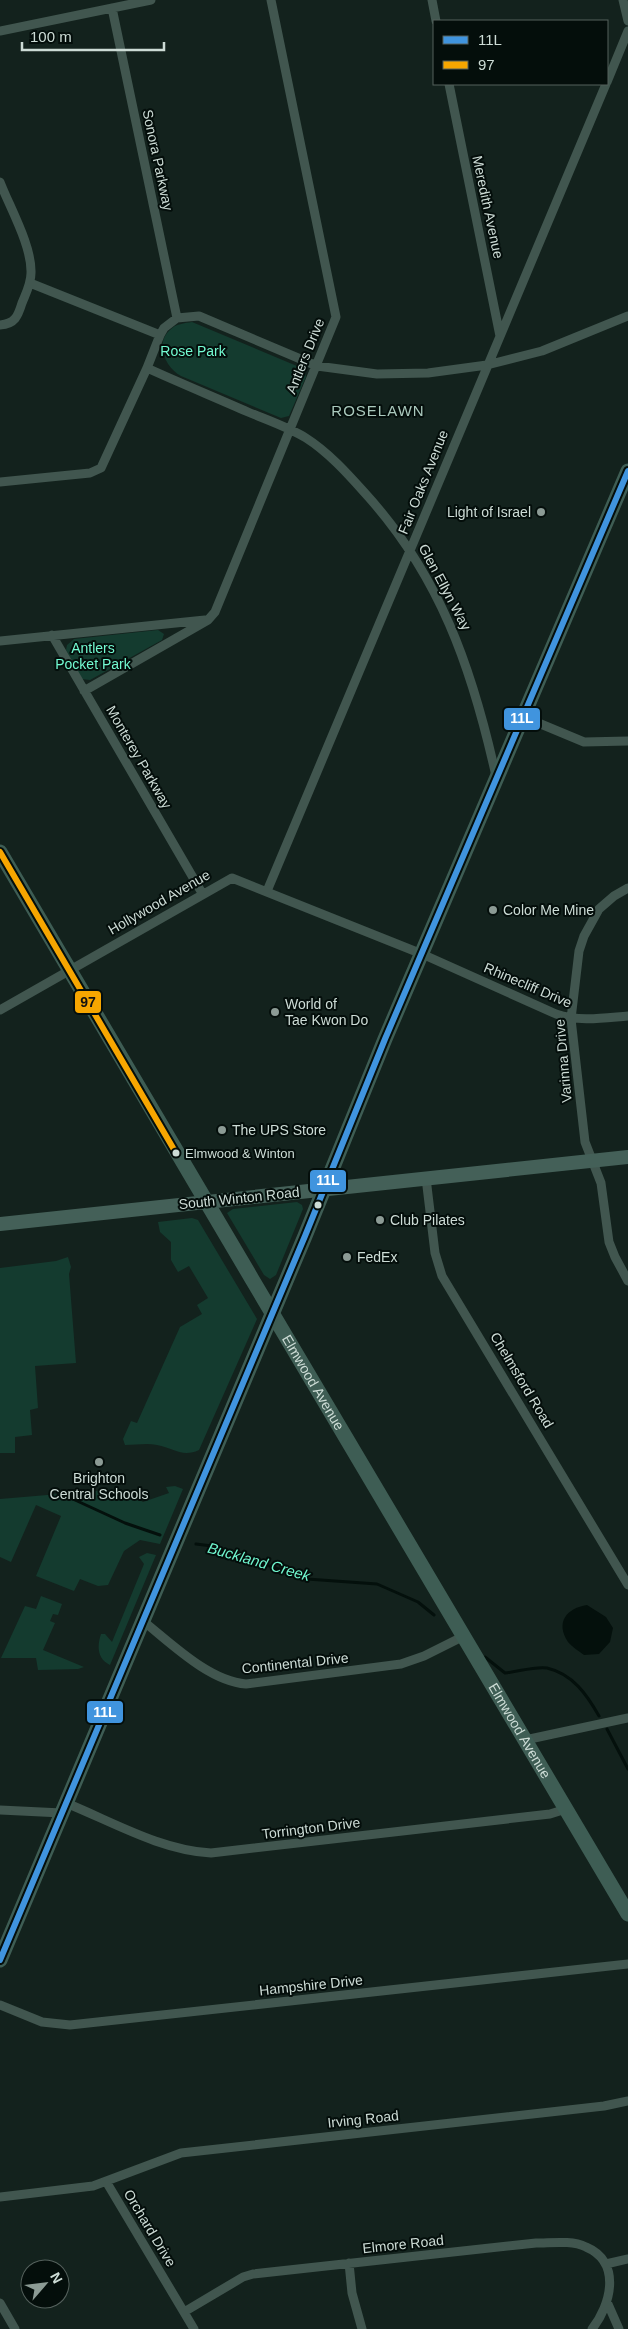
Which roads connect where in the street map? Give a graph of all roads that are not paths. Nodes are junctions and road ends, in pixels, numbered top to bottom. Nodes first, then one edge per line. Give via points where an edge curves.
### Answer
1 (151, 0) edge
2 (271, 0) edge
3 (432, 0) edge
4 (623, 0) edge
5 (112, 8) junction
6 (436, 20) edge
7 (628, 21) edge
8 (0, 31) edge
9 (628, 31) edge
10 (608, 78) edge
11 (449, 85) edge
12 (605, 85) edge
13 (0, 182) edge
14 (30, 283) junction
15 (628, 316) edge
16 (176, 318) junction
17 (0, 325) edge
18 (160, 335) junction
19 (500, 336) junction
20 (487, 365) junction
21 (317, 366) junction
22 (147, 368) junction
23 (290, 430) junction
24 (628, 471) edge
25 (0, 482) edge
26 (410, 550) junction
27 (208, 620) junction
28 (52, 635) junction
29 (0, 641) edge
30 (84, 691) junction
31 (524, 717) junction
32 (628, 741) edge
33 (496, 779) junction
34 (0, 852) edge
35 (628, 888) edge
36 (267, 891) junction
37 (202, 893) junction
38 (422, 954) junction
39 (69, 970) junction
40 (0, 1010) edge
41 (628, 1016) edge
42 (571, 1019) junction
43 (628, 1157) edge
44 (593, 1161) junction
45 (426, 1178) junction
46 (324, 1189) junction
47 (205, 1202) junction
48 (0, 1224) edge
49 (628, 1281) edge
50 (273, 1311) junction
51 (628, 1585) edge
52 (143, 1621) junction
53 (464, 1636) junction
54 (628, 1718) edge
55 (525, 1740) junction
56 (64, 1808) junction
57 (566, 1809) junction
58 (0, 1810) edge
59 (628, 1914) edge
60 (0, 1960) edge
61 (628, 1964) edge
62 (0, 2005) edge
63 (628, 2101) edge
64 (107, 2182) junction
65 (0, 2197) edge
66 (628, 2259) edge
67 (349, 2263) junction
68 (606, 2264) junction
69 (0, 2303) edge
70 (608, 2304) junction
71 (184, 2312) junction
72 (15, 2329) edge
73 (194, 2329) edge
74 (362, 2329) edge
75 (592, 2329) edge
76 (619, 2329) edge

1 - 5 street
2 - 21 street, Antlers Drive via 336,312
3 - 6 street
4 - 7 street
5 - 8 street
5 - 16 street, Sonora Parkway
9 - 10 street, Fair Oaks Avenue
11 - 19 street, Meredith Avenue
12 - 19 street, Fair Oaks Avenue
13 - 14 street via 28,253
14 - 17 street via 15,320
14 - 18 street
15 - 20 street via 565,343
16 - 18 street
16 - 21 street via 189,315 209,319
18 - 22 street
19 - 20 street, Fair Oaks Avenue
20 - 21 street via 428,373 377,374
20 - 26 street, Fair Oaks Avenue
21 - 23 street, Antlers Drive
22 - 23 street, Glen Ellyn Way
22 - 25 street via 101,468 90,473
23 - 26 street, Glen Ellyn Way via 322,450 356,483
23 - 27 street, Antlers Drive via 215,612
24 - 31 main road
26 - 33 street, Glen Ellyn Way via 440,600 462,653 477,696
26 - 36 street, Fair Oaks Avenue
27 - 28 street
27 - 30 street, Antlers Drive
28 - 29 street
28 - 30 street, Monterey Parkway
30 - 37 street, Monterey Parkway
31 - 32 street via 584,742
31 - 33 main road
33 - 38 main road
34 - 39 main road, Elmwood Avenue
35 - 42 street, Varinna Drive via 599,909 584,936 579,951
36 - 37 street, Hollywood Avenue via 232,878
36 - 38 street, Hollywood Avenue
37 - 39 street, Hollywood Avenue
38 - 42 street, Rhinecliff Drive
38 - 46 main road
39 - 40 street, Hollywood Avenue
39 - 47 main road, Elmwood Avenue
41 - 42 street, Rhinecliff Drive
42 - 44 street, Varinna Drive via 584,1135
43 - 44 main road, South Winton Road
44 - 45 main road, South Winton Road
44 - 49 street, Varinna Drive via 601,1183 609,1242
45 - 46 main road, South Winton Road
45 - 51 street, Chelmsford Road via 435,1253 442,1276
46 - 47 main road, South Winton Road
46 - 50 main road
47 - 48 main road, South Winton Road
47 - 50 main road, Elmwood Avenue
50 - 52 main road
50 - 53 main road, Elmwood Avenue
52 - 53 street, Continental Drive via 215,1675 246,1684 401,1664
52 - 56 main road
53 - 55 main road, Elmwood Avenue
54 - 55 street
55 - 57 main road, Elmwood Avenue
56 - 57 street, Torrington Drive via 168,1846 212,1853 550,1814
56 - 58 street
56 - 60 main road
57 - 59 main road, Elmwood Avenue
61 - 62 street, Hampshire Drive via 70,2025 42,2022
63 - 64 street, Irving Road via 181,2153
64 - 65 street, Orchard Drive
64 - 71 street, Orchard Drive
66 - 68 street
67 - 68 street, Elmore Road via 553,2243 586,2247
67 - 71 street, Elmore Road via 248,2275
67 - 74 street via 352,2293
68 - 70 street via 610,2287
69 - 72 street
70 - 75 street
70 - 76 street
71 - 73 street, Orchard Drive

